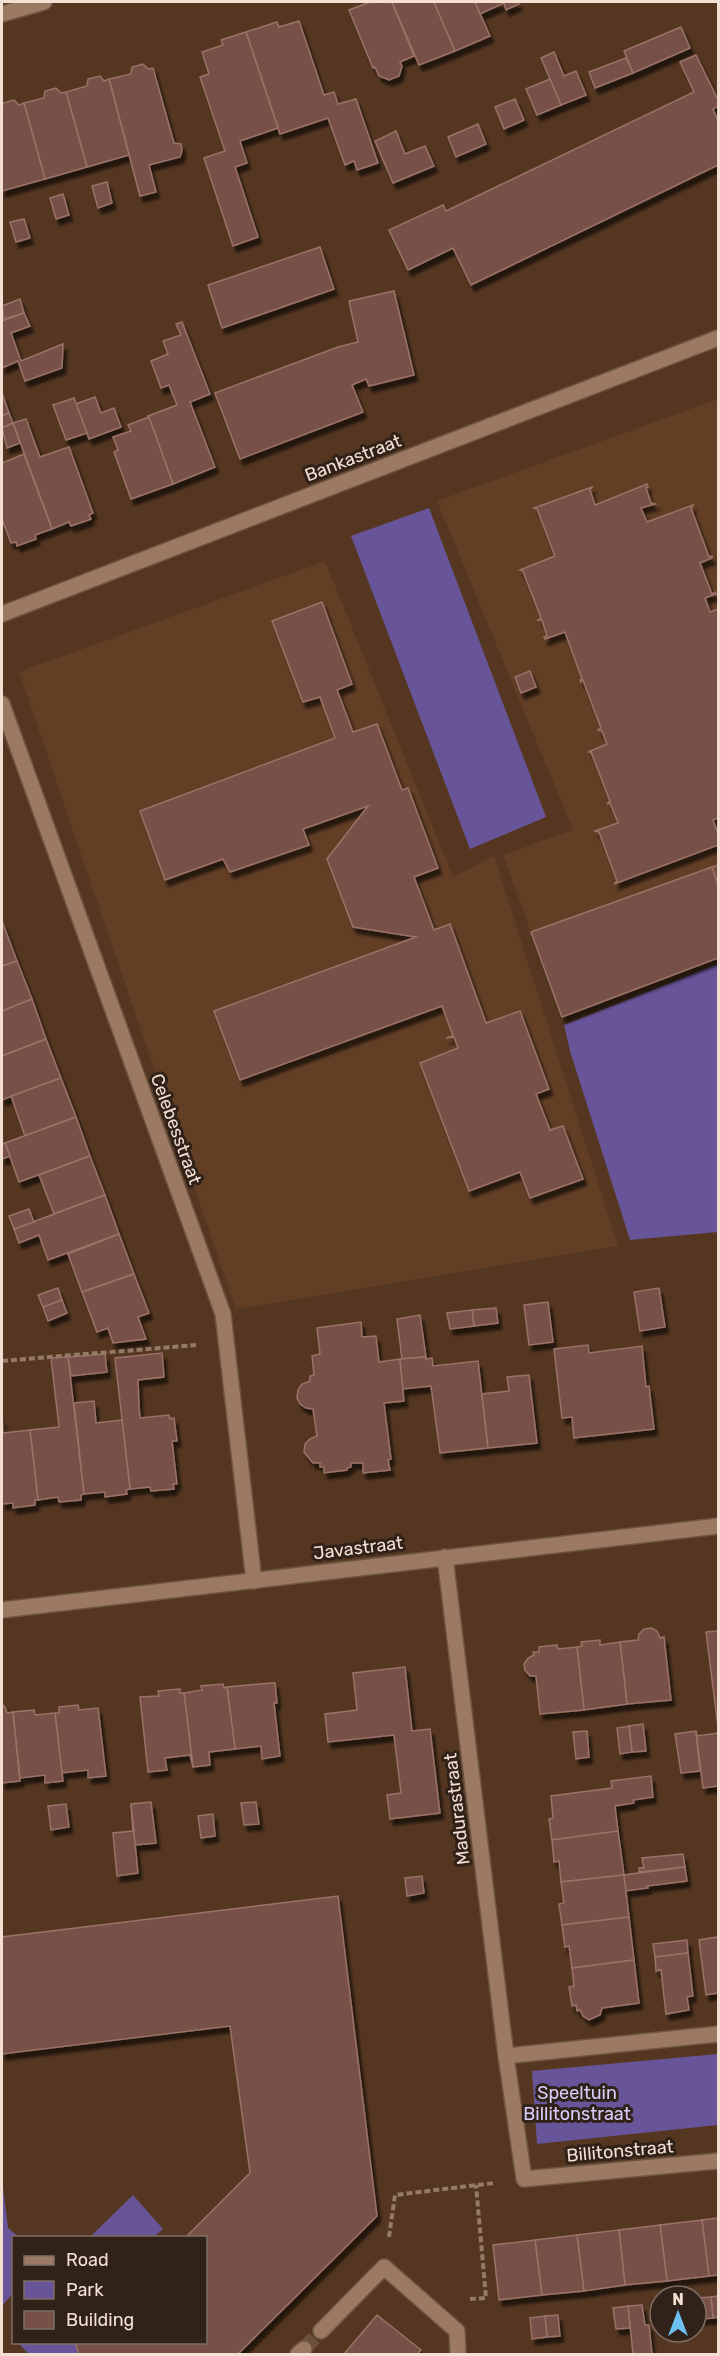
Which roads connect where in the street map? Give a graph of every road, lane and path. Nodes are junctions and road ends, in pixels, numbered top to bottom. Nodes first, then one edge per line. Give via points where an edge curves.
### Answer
1 (44, 2) edge
2 (2, 14) edge
3 (718, 338) edge
4 (2, 614) edge
5 (2, 704) edge
6 (226, 1343) junction
7 (2, 1361) edge
8 (718, 1526) edge
9 (445, 1557) junction
10 (254, 1581) junction
11 (2, 1610) edge
12 (718, 2034) edge
13 (506, 2056) junction
14 (718, 2161) edge
15 (524, 2179) junction
16 (476, 2185) junction
17 (384, 2267) junction
18 (424, 2303) junction
19 (321, 2331) tunnel mouth
20 (458, 2355) edge

1 - 2 street
3 - 4 street, Bankastraat
5 - 6 street, Celebesstraat via 223,1314
6 - 7 path
6 - 10 street, Celebesstraat
8 - 9 street, Javastraat
9 - 10 street, Javastraat
9 - 13 street, Madurastraat
10 - 11 street, Javastraat
12 - 13 street
13 - 15 street, Madurastraat
14 - 15 street, Billitonstraat
15 - 16 path
16 - 17 path via 395,2194
16 - 18 path via 486,2298
17 - 18 street
17 - 19 street
18 - 20 street via 457,2331

